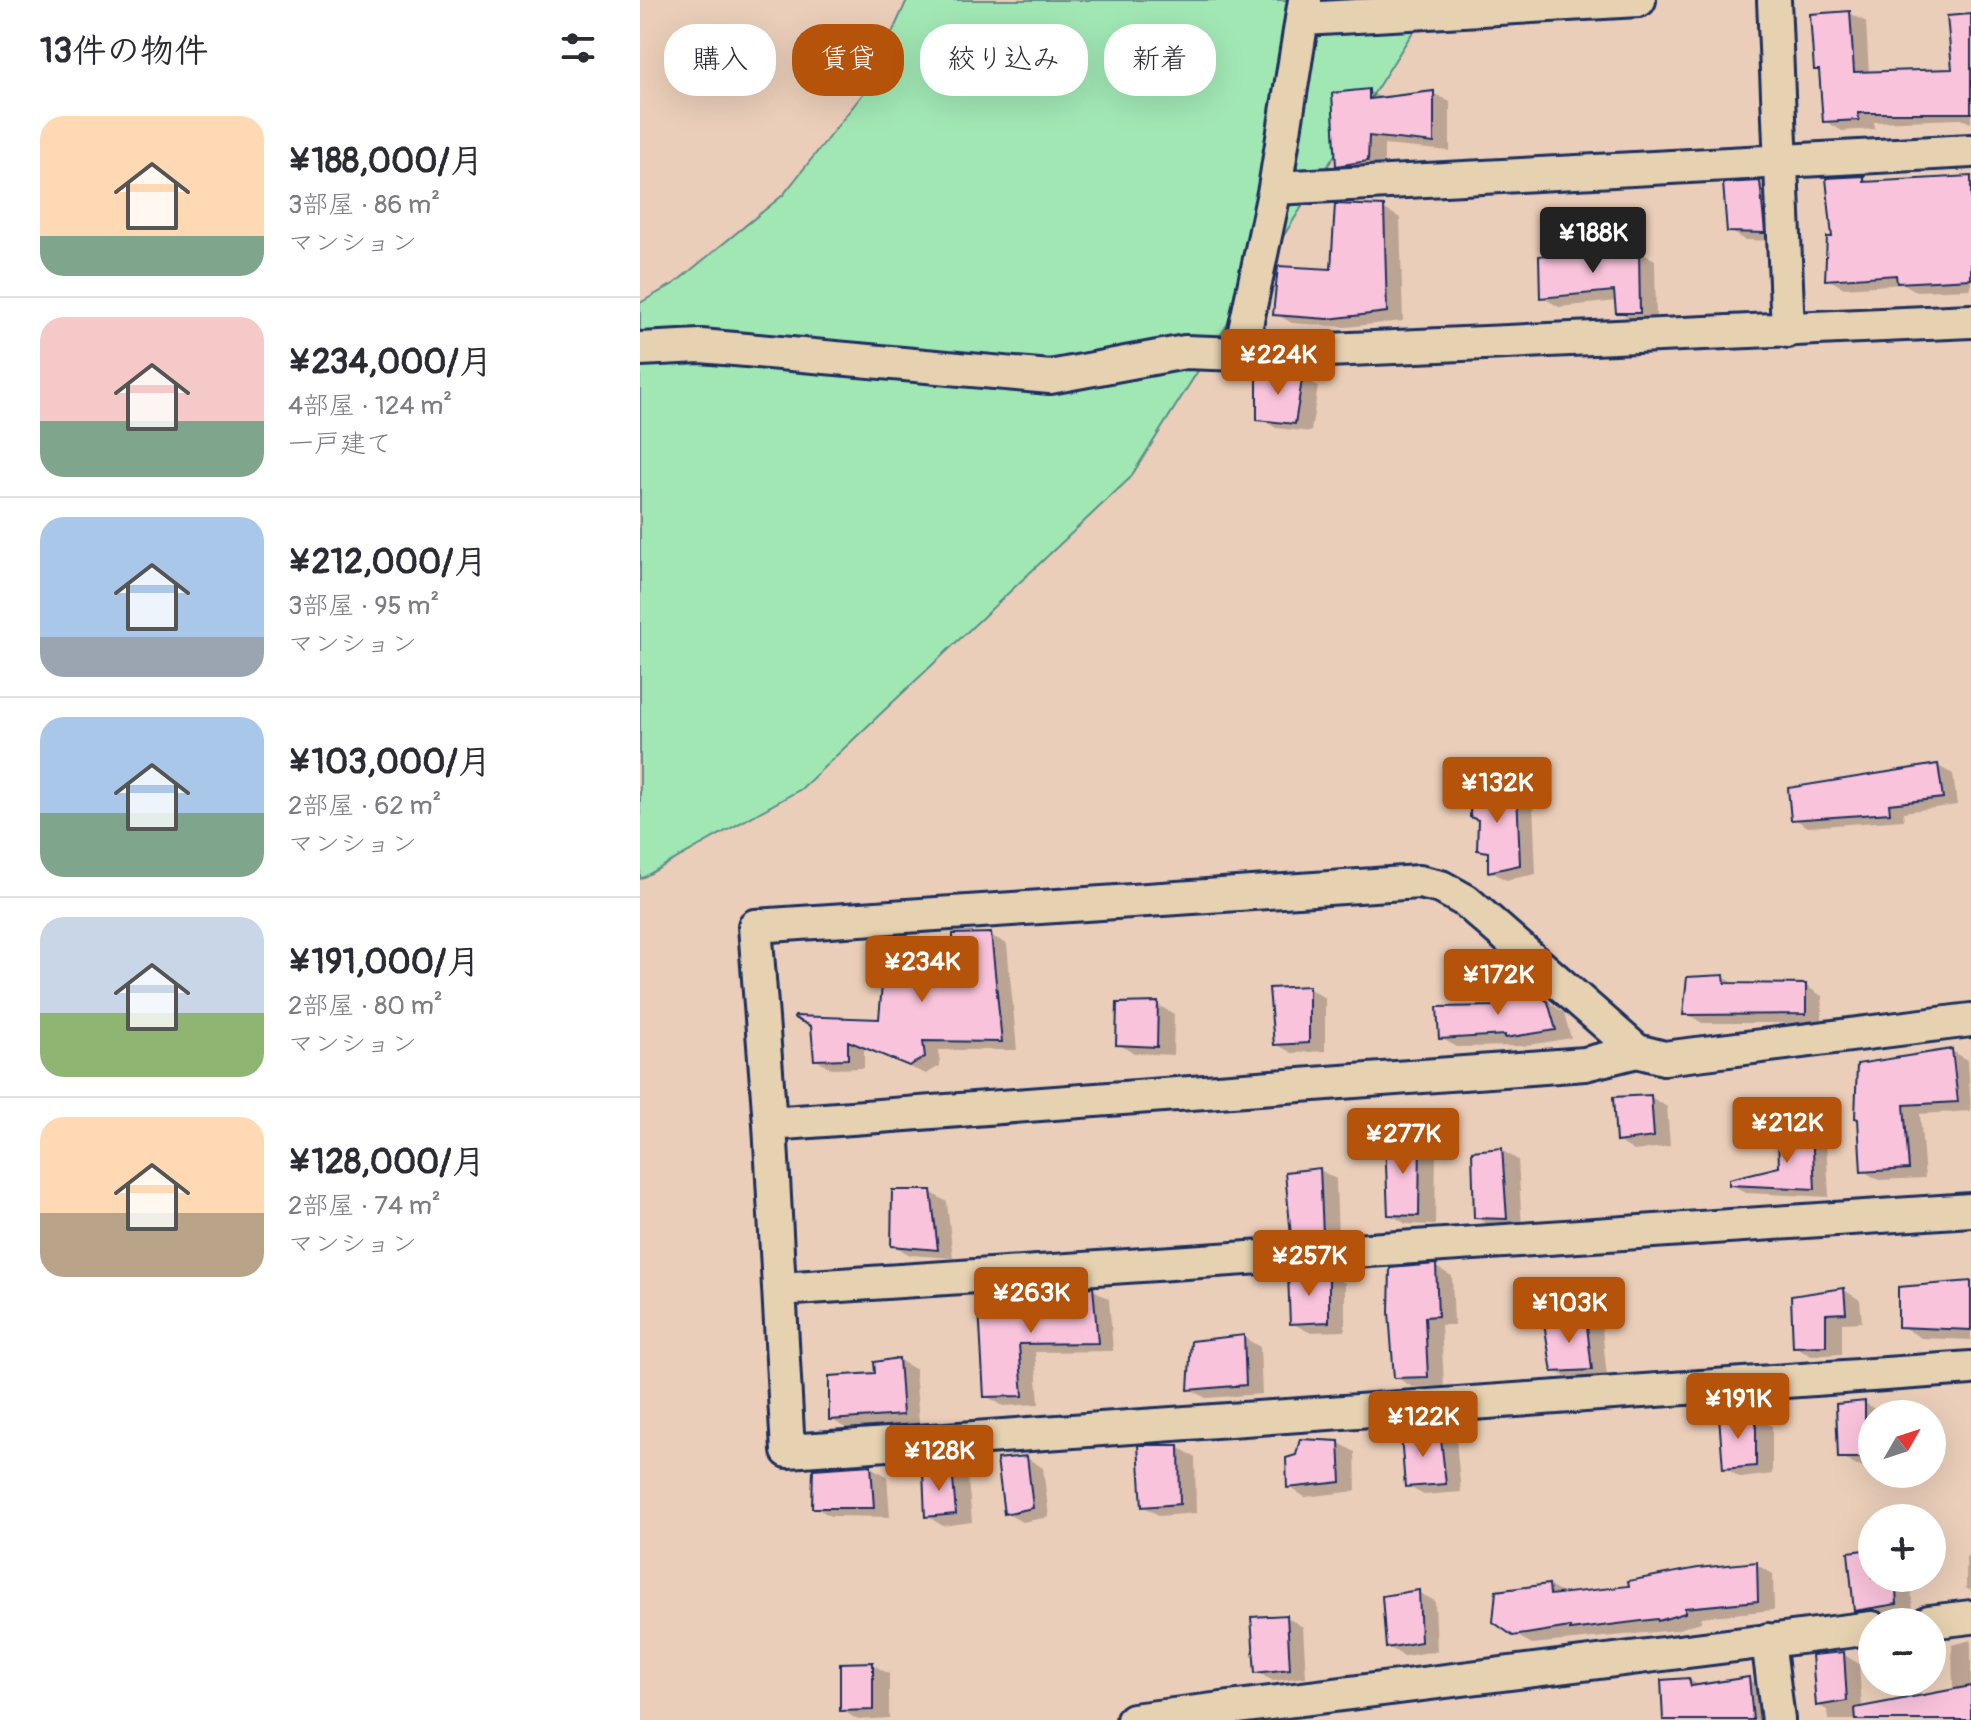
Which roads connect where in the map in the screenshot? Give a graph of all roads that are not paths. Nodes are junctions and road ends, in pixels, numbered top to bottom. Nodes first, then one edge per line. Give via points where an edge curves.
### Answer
1 (1639, 0) edge
2 (1774, 0) edge
3 (1304, 10) edge
4 (1971, 151) edge
5 (1780, 163) junction
6 (1275, 188) junction
7 (1971, 321) edge
8 (1788, 331) junction
9 (640, 349) edge
10 (1240, 354) junction
11 (1971, 1020) edge
12 (1637, 1051) junction
13 (770, 1124) junction
14 (1971, 1210) edge
15 (780, 1289) junction
16 (1971, 1368) edge
17 (1971, 1617) edge
18 (1946, 1620) edge
19 (1858, 1630) edge
20 (1768, 1640) junction
21 (1133, 1720) edge
22 (1778, 1720) edge

1 - 3 street
2 - 5 street
3 - 6 street
4 - 5 street
5 - 6 street
5 - 8 street
6 - 10 street
7 - 8 street
8 - 10 street
9 - 10 street via 701,346 1050,377 1185,352
11 - 12 street via 1664,1058
12 - 13 street via 1585,1064
12 - 13 street via 1466,901 1419,882 755,926
13 - 15 street
14 - 15 street
15 - 16 street via 788,1451
17 - 18 street
19 - 20 street
20 - 21 street
20 - 22 street

